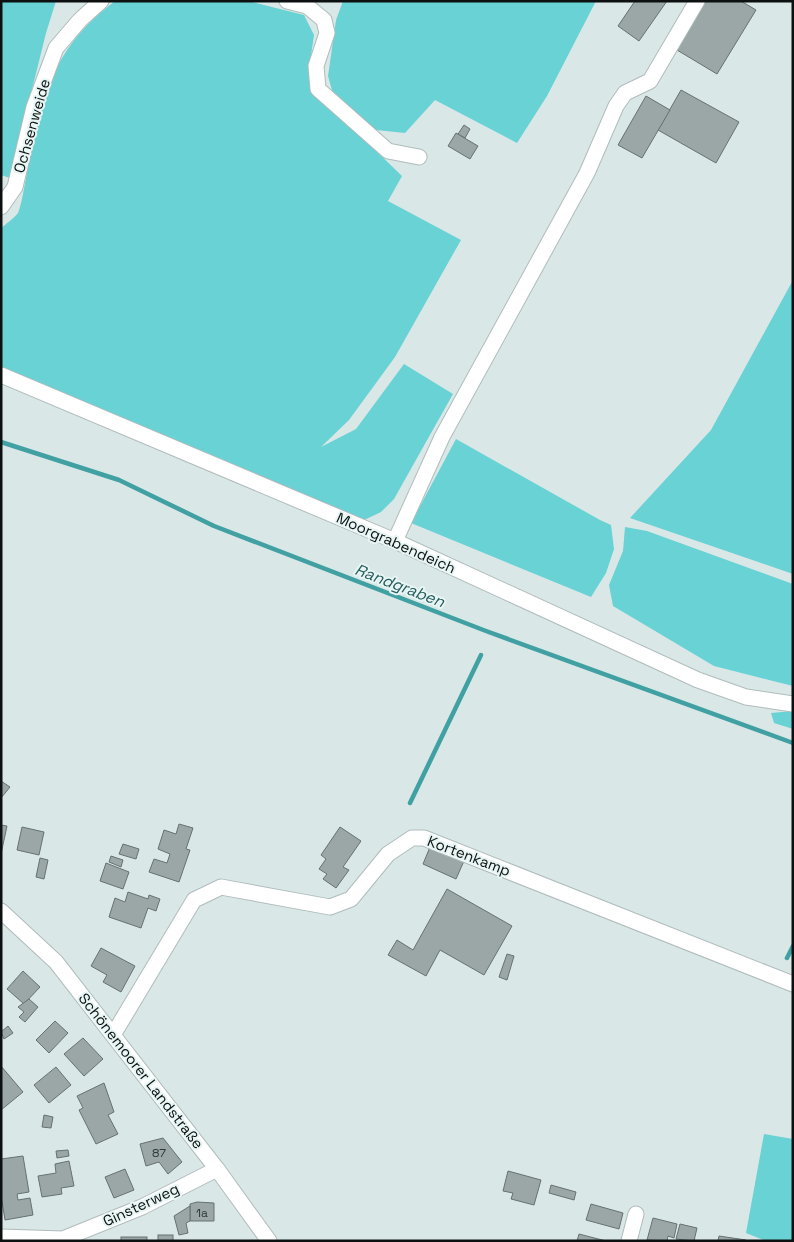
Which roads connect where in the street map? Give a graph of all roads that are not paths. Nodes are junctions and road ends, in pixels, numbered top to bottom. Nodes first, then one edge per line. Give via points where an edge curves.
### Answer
1 (101, 1) edge
2 (287, 1) edge
3 (697, 1) edge
4 (419, 157) dead end
5 (1, 207) edge
6 (1, 375) edge
7 (395, 541) junction
8 (793, 704) edge
9 (1, 911) edge
10 (793, 984) edge
11 (113, 1035) junction
12 (218, 1169) junction
13 (636, 1214) dead end
14 (1, 1237) edge
15 (63, 1240) edge
16 (269, 1241) edge
17 (629, 1241) edge

1 - 5 street, Ochsenweide via 56,48 34,107 15,187
2 - 4 street via 307,6 324,20 327,33 316,66 318,89 388,151
3 - 7 street via 650,81 625,93 616,106 587,173 442,437
6 - 7 street, Moorgrabendeich
7 - 8 street, Moorgrabendeich via 698,680 746,697
9 - 11 street, Schönemoorer Landstraße via 56,962
10 - 11 street, Kortenkamp via 424,838 412,838 388,854 351,899 330,907 221,888 194,900
11 - 12 street, Schönemoorer Landstraße
12 - 15 street, Ginsterweg via 142,1207
12 - 16 street, Schönemoorer Landstraße
13 - 17 street
14 - 15 street, Ginsterweg

